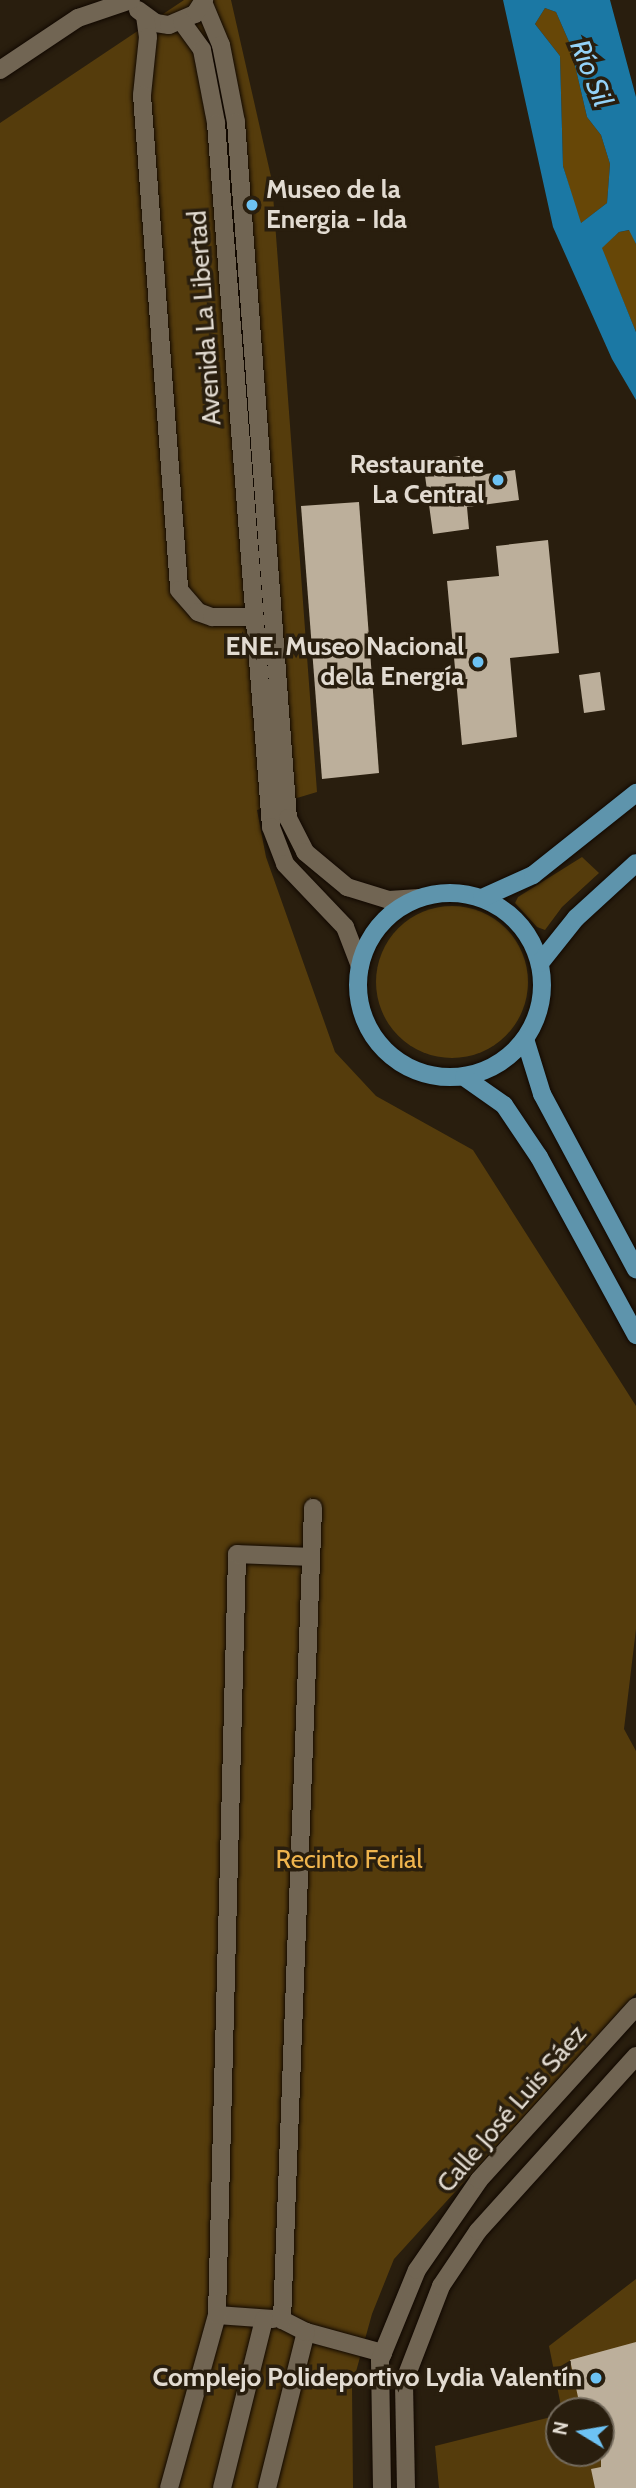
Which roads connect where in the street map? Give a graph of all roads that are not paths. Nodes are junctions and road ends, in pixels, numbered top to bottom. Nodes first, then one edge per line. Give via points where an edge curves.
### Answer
1 (132, 0) edge
2 (204, 1) edge
3 (145, 16) junction
4 (182, 22) junction
5 (0, 70) edge
6 (252, 617) junction
7 (636, 793) edge
8 (636, 863) edge
9 (419, 898) junction
10 (482, 898) junction
11 (540, 963) junction
12 (360, 966) junction
13 (525, 1039) junction
14 (464, 1077) junction
15 (636, 1269) edge
16 (636, 1335) edge
17 (313, 1508) dead end
18 (311, 1557) junction
19 (636, 2007) edge
20 (636, 2056) edge
21 (218, 2315) junction
22 (273, 2319) junction
23 (306, 2332) junction
24 (383, 2353) junction
25 (169, 2488) edge
26 (222, 2488) edge
27 (267, 2488) edge
28 (382, 2488) edge
29 (406, 2488) edge

1 - 3 street
1 - 5 street via 78,18
2 - 4 street
2 - 9 street, Avenida La Libertad via 221,45 236,122 288,818 314,862 347,887 389,900
3 - 4 street via 156,23
3 - 6 street via 148,37 142,95 179,590 198,612 212,617
4 - 6 street, Avenida La Libertad via 202,50 216,123
6 - 12 street, Avenida La Libertad via 271,827 285,864 345,927
7 - 10 main road via 533,875
8 - 11 main road via 608,887
9 - 10 main road via 446,893
9 - 12 main road via 382,923
10 - 11 main road via 517,921
11 - 13 main road via 541,1001
12 - 14 main road via 361,1008 388,1054 425,1074
13 - 14 main road via 500,1063
13 - 15 main road via 542,1094
14 - 16 main road via 504,1105 539,1157
17 - 18 street
18 - 21 street via 237,1553
18 - 22 street
19 - 24 street, Calle José Luis Sáez via 479,2180 417,2270
20 - 29 street, Calle José Luis Sáez via 478,2231 441,2286 404,2382
21 - 22 street
21 - 25 street
22 - 23 street
22 - 26 street
23 - 24 street
23 - 27 street
24 - 28 street, Calle José Luis Sáez via 378,2406

